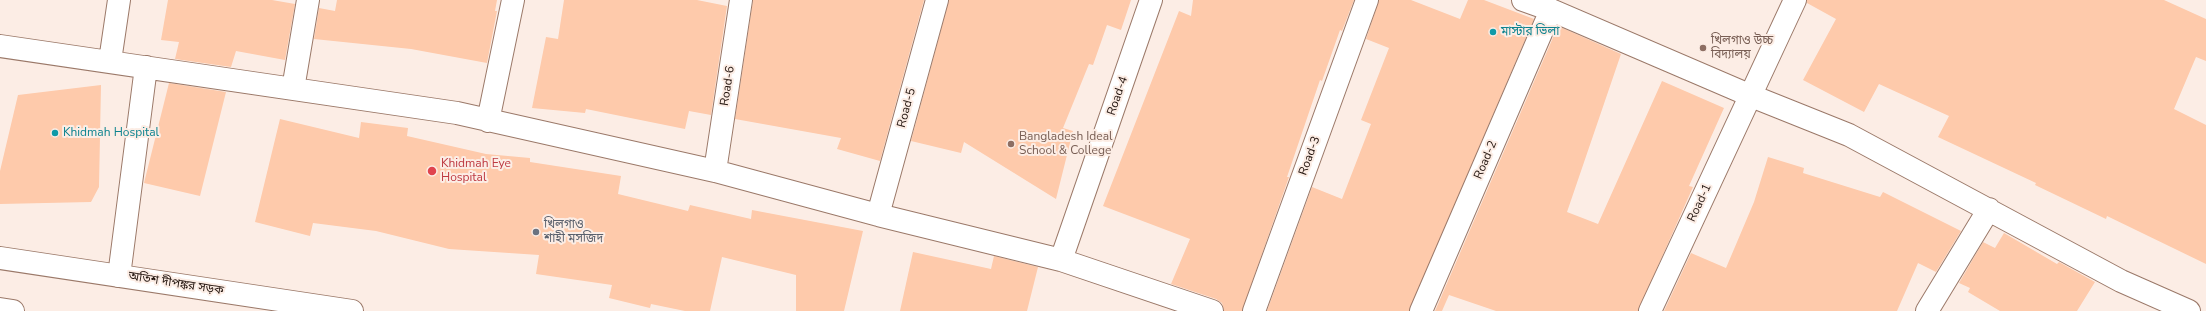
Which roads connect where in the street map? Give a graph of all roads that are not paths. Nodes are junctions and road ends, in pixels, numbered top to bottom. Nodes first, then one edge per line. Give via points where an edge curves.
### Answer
1 (119, 0) edge
2 (308, 0) edge
3 (513, 0) edge
4 (741, 0) edge
5 (937, 0) edge
6 (1151, 0) edge
7 (1367, 0) edge
8 (1523, 0) edge
9 (1795, 0) edge
10 (1551, 10) junction
11 (0, 46) edge
12 (110, 61) junction
13 (146, 67) junction
14 (293, 89) junction
15 (1749, 95) junction
16 (488, 121) junction
17 (715, 171) junction
18 (1989, 209) junction
19 (878, 215) junction
20 (0, 258) edge
21 (1060, 260) junction
22 (119, 276) junction
23 (0, 309) edge
24 (13, 311) edge
25 (352, 311) edge
26 (1212, 311) edge
27 (1254, 311) edge
28 (1421, 311) edge
29 (1650, 311) edge
30 (1927, 311) edge
31 (2189, 311) edge

1 - 12 street
2 - 14 street
3 - 16 street
4 - 17 street, Road-6
5 - 19 street, Road-5
6 - 21 street, Road-4
7 - 27 street, Road-3
8 - 10 street
9 - 15 street, Road-1
10 - 15 street
10 - 28 street, Road-2
11 - 12 street
12 - 13 street
13 - 14 street
13 - 22 street
14 - 16 street via 457,113
15 - 18 street via 1849,135
15 - 29 street, Road-1
16 - 17 street
17 - 19 street
18 - 30 street
18 - 31 street via 2121,281
19 - 21 street
20 - 22 street, অতিশ দীপঙ্কর সড়ক
21 - 26 street
22 - 25 street, অতিশ দীপঙ্কর সড়ক
23 - 24 street

